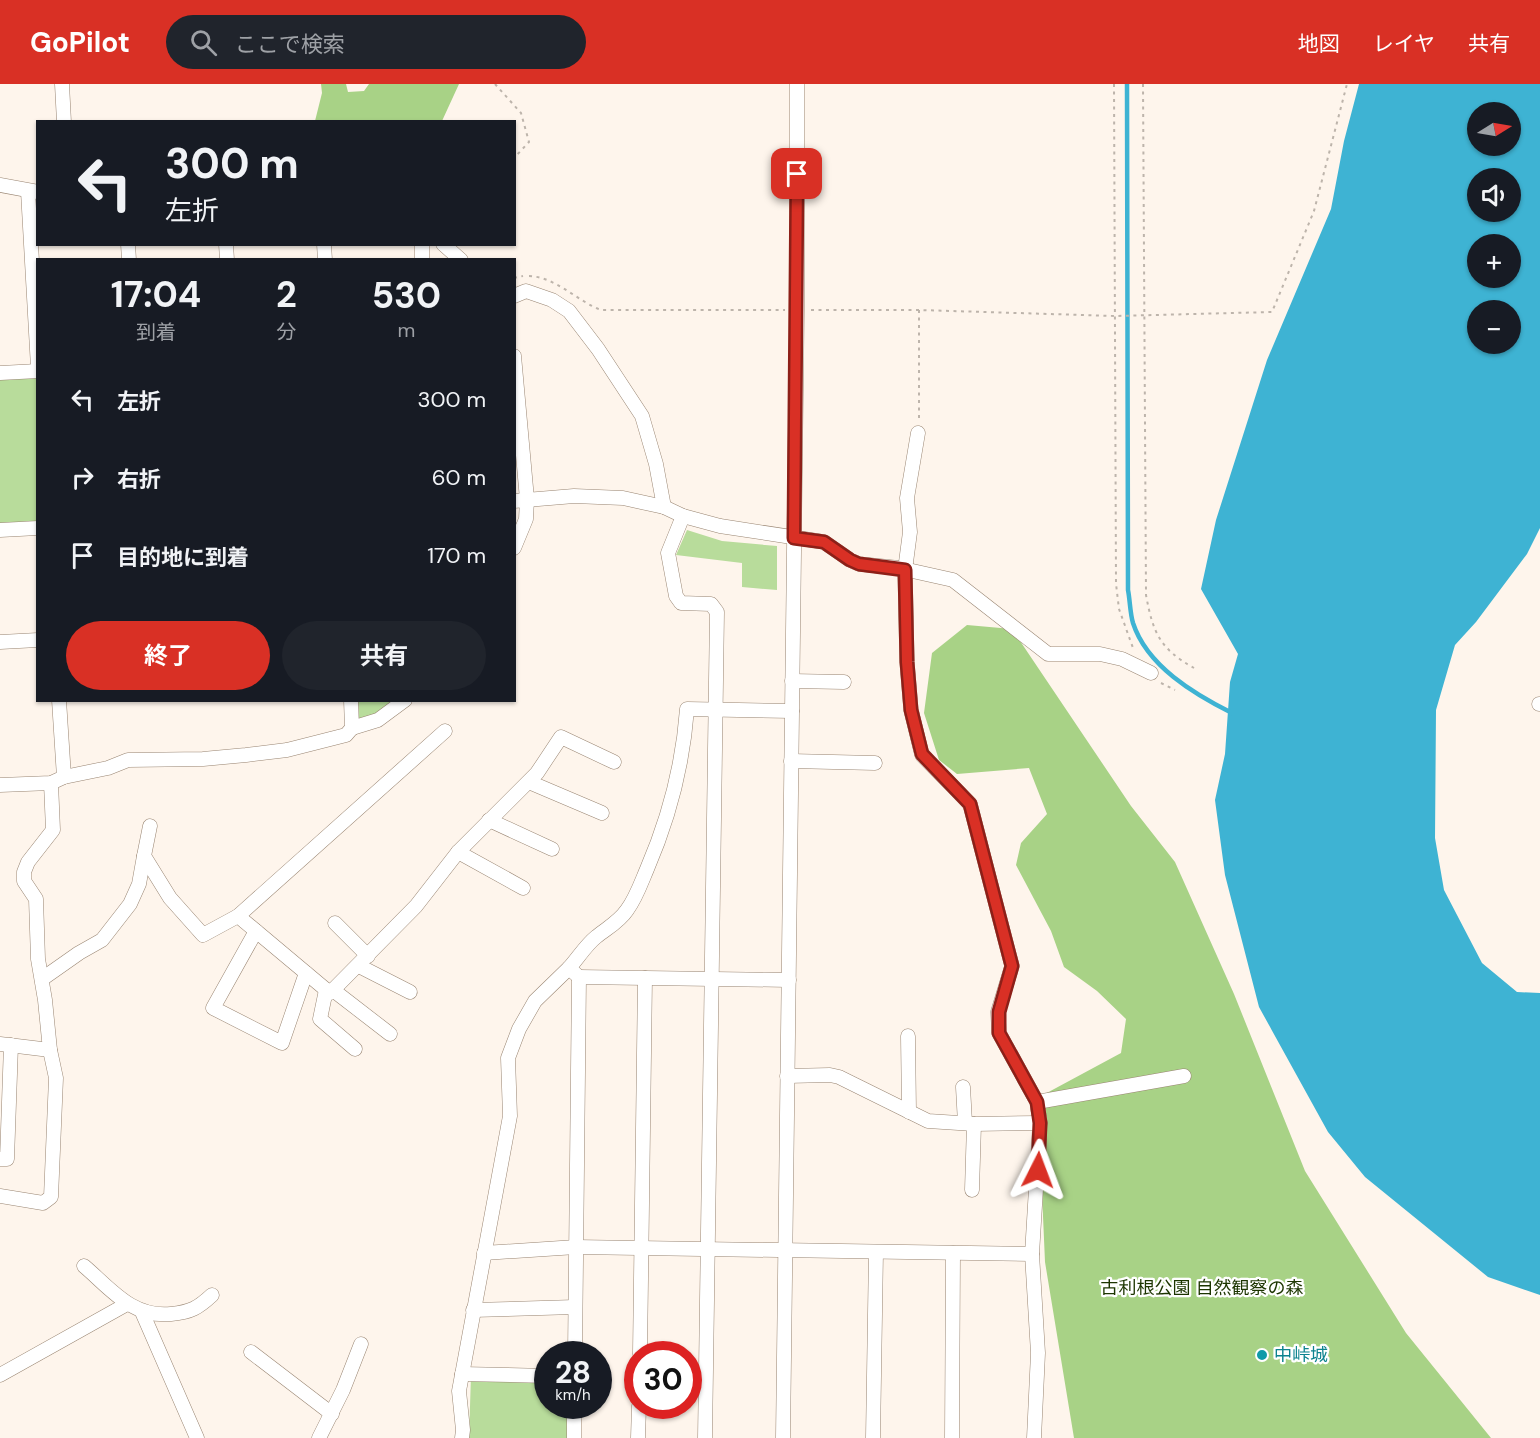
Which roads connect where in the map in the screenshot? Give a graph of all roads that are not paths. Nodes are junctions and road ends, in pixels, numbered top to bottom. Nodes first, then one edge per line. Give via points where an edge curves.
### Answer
1 (62, 84) edge
2 (797, 84) edge
3 (64, 120) edge
4 (0, 186) edge
5 (33, 192) edge
6 (445, 246) edge
7 (459, 258) edge
8 (516, 295) edge
9 (36, 298) edge
10 (36, 369) edge
11 (0, 374) edge
12 (516, 397) edge
13 (918, 433) road end
14 (521, 500) edge
15 (664, 507) junction
16 (683, 516) junction
17 (36, 528) edge
18 (0, 530) edge
19 (794, 538) junction
20 (516, 543) edge
21 (905, 570) junction
22 (36, 640) edge
23 (0, 642) edge
24 (1151, 673) road end
25 (792, 681) junction
26 (844, 682) dead end
27 (59, 702) edge
28 (351, 702) edge
29 (402, 702) edge
30 (716, 709) junction
31 (792, 711) junction
32 (352, 728) junction
33 (445, 731) dead end
34 (791, 761) junction
35 (614, 762) dead end
36 (875, 763) dead end
37 (64, 777) junction
38 (529, 782) junction
39 (51, 783) junction
40 (0, 785) edge
41 (602, 813) dead end
42 (489, 820) junction
43 (150, 826) dead end
44 (552, 849) dead end
45 (458, 852) junction
46 (144, 856) junction
47 (524, 888) dead end
48 (238, 916) junction
49 (335, 924) dead end
50 (256, 931) junction
51 (363, 961) junction
52 (574, 972) junction
53 (306, 973) junction
54 (645, 978) junction
55 (711, 978) junction
56 (42, 979) junction
57 (789, 980) junction
58 (329, 990) junction
59 (410, 992) dead end
60 (390, 1034) dead end
61 (908, 1036) dead end
62 (6, 1044) edge
63 (355, 1049) dead end
64 (50, 1050) junction
65 (787, 1076) junction
66 (1184, 1076) dead end
67 (963, 1087) dead end
68 (1037, 1102) junction
69 (909, 1112) junction
70 (1040, 1123) junction
71 (969, 1124) junction
72 (0, 1159) edge
73 (972, 1190) dead end
74 (0, 1196) edge
75 (576, 1247) junction
76 (642, 1248) junction
77 (708, 1249) junction
78 (785, 1250) junction
79 (876, 1252) junction
80 (484, 1253) junction
81 (953, 1253) junction
82 (1032, 1254) junction
83 (84, 1266) dead end
84 (212, 1295) dead end
85 (127, 1304) junction
86 (575, 1307) junction
87 (473, 1310) junction
88 (142, 1312) junction
89 (575, 1341) edge
90 (640, 1341) edge
91 (361, 1344) dead end
92 (251, 1352) dead end
93 (462, 1374) junction
94 (0, 1375) edge
95 (534, 1376) edge
96 (332, 1414) junction
97 (574, 1419) edge
98 (639, 1419) edge
99 (197, 1438) edge
100 (320, 1438) edge
101 (462, 1438) edge
102 (574, 1438) edge
103 (638, 1438) edge
104 (705, 1438) edge
105 (783, 1438) edge
106 (873, 1438) edge
107 (952, 1438) edge
108 (1034, 1438) edge

1 - 3 street
2 - 19 street
4 - 5 street
5 - 9 street
6 - 7 street
8 - 15 street via 526,291 569,311 598,349 642,416
10 - 11 street
12 - 14 street
13 - 21 street via 907,498 910,532
14 - 15 street via 600,496
14 - 20 street via 526,519
15 - 16 street
16 - 19 street
16 - 30 street via 668,552 669,562 681,603 711,604 717,612
17 - 18 street
19 - 21 street via 824,542 859,564
19 - 25 street
21 - 24 street via 954,580 1048,654 1100,654
21 - 68 street via 911,710 922,754 970,804 1012,966 999,1012 999,1033
22 - 23 street
25 - 26 street
25 - 31 street
27 - 37 street
28 - 32 street
29 - 32 street via 378,720
30 - 31 street
30 - 52 street via 687,710 682,755 660,839 627,910 595,937
30 - 55 street
31 - 34 street
32 - 37 street via 346,735 287,750 203,759 128,760
33 - 48 street
34 - 36 street
34 - 57 street
35 - 38 street via 561,737
37 - 39 street
38 - 41 street
38 - 42 street
39 - 40 street
39 - 56 street via 53,830 24,872 24,881 36,899
42 - 44 street
42 - 45 street
43 - 46 street
45 - 47 street
45 - 51 street via 416,906
46 - 48 street via 170,898 203,935
46 - 56 street via 139,884 130,904 102,940
48 - 50 street
49 - 51 street
50 - 53 street
50 - 53 street via 213,1008 282,1043
51 - 58 street
51 - 59 street
52 - 54 street
52 - 75 street
52 - 80 street via 535,1001 508,1058 510,1116
53 - 58 street
54 - 55 street
54 - 76 street
55 - 57 street
55 - 77 street
56 - 64 street
57 - 65 street
58 - 60 street
58 - 63 street via 320,1019
61 - 69 street
62 - 64 street
62 - 72 street via 7,1159
64 - 74 street via 56,1078 51,1197 43,1203
65 - 69 street via 839,1077
65 - 78 street
66 - 68 street
67 - 71 street
68 - 70 street
69 - 71 street via 928,1121
70 - 71 street
70 - 82 street
71 - 73 street
75 - 76 street
75 - 80 street
75 - 86 street
76 - 77 street
76 - 90 street
77 - 78 street
77 - 104 street
78 - 79 street
78 - 105 street
79 - 81 street
79 - 106 street
80 - 87 street
81 - 82 street
81 - 107 street
82 - 108 street via 1038,1353
83 - 85 street
84 - 88 street via 199,1307 184,1313
85 - 88 street
85 - 94 street
86 - 87 street
86 - 89 street
87 - 93 street
88 - 99 street
91 - 96 street
92 - 96 street
93 - 95 street
93 - 101 street
96 - 100 street
97 - 102 street
98 - 103 street

